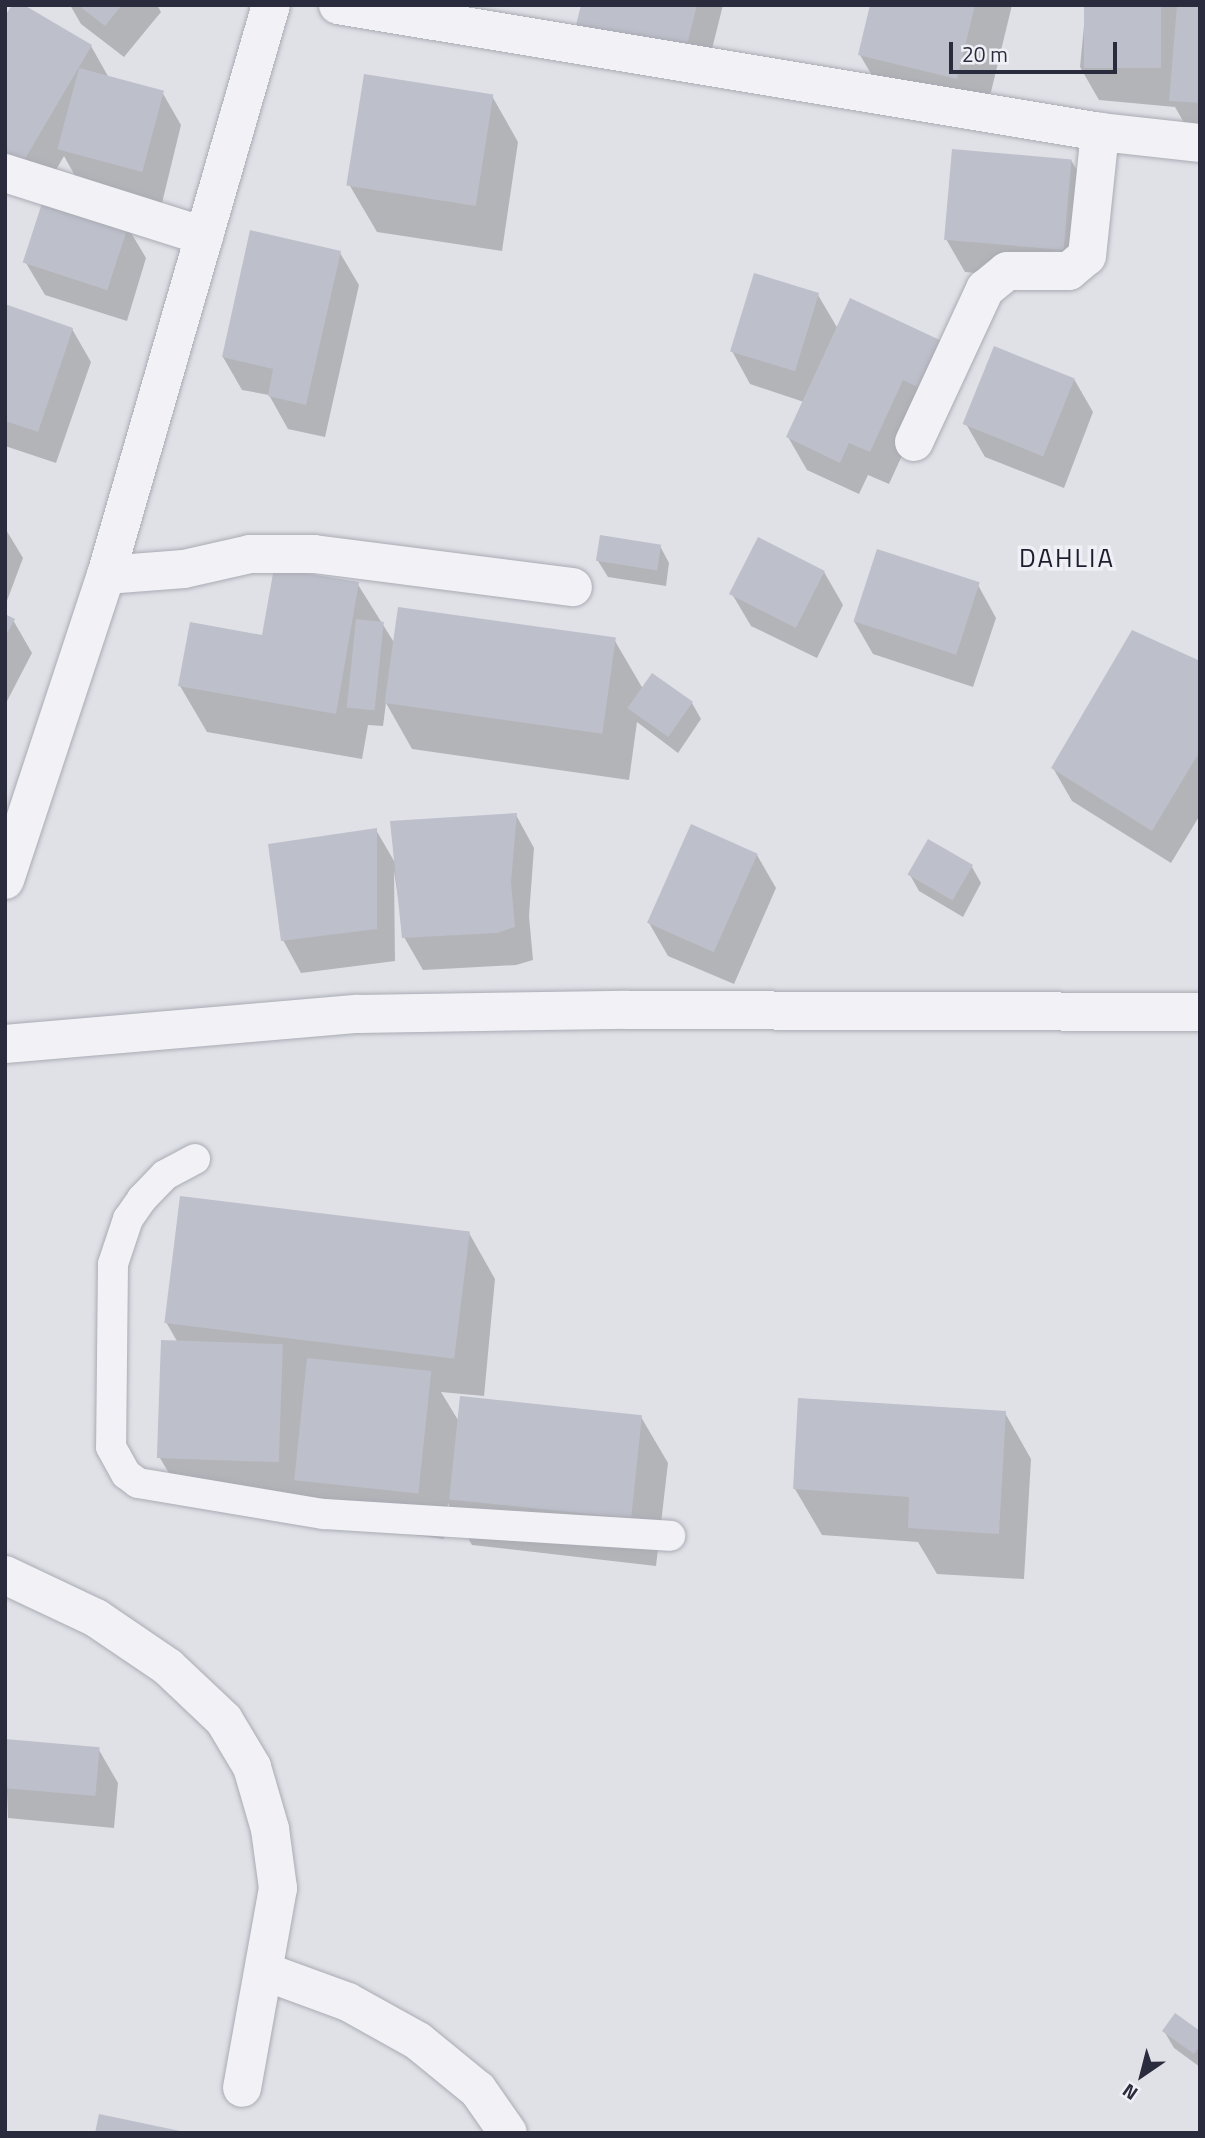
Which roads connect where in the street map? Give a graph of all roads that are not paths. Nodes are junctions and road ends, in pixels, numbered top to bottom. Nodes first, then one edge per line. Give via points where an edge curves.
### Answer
1 (271, 5) edge
2 (338, 5) edge
3 (1100, 132) junction
4 (1200, 143) edge
5 (5, 173) edge
6 (204, 236) junction
7 (914, 442) dead end
8 (106, 575) junction
9 (573, 587) dead end
10 (5, 880) edge
11 (1200, 1012) edge
12 (5, 1044) edge
13 (195, 1158) dead end
14 (670, 1536) dead end
15 (5, 1575) edge
16 (266, 1972) junction
17 (242, 2088) dead end
18 (508, 2133) edge

1 - 6 street
2 - 3 street
3 - 4 street
3 - 7 street via 1087,256 1069,271 1007,271 985,289
5 - 6 street
6 - 8 street
8 - 9 street via 184,569 250,554 314,554
8 - 10 street
11 - 12 street via 358,1014
13 - 14 lane via 165,1175 142,1199 128,1219 113,1264 111,1447 126,1474 138,1483 324,1514
15 - 16 street via 96,1618 168,1667 224,1720 252,1767 270,1829 278,1888
16 - 17 street
16 - 18 street via 348,2002 418,2041 478,2090

